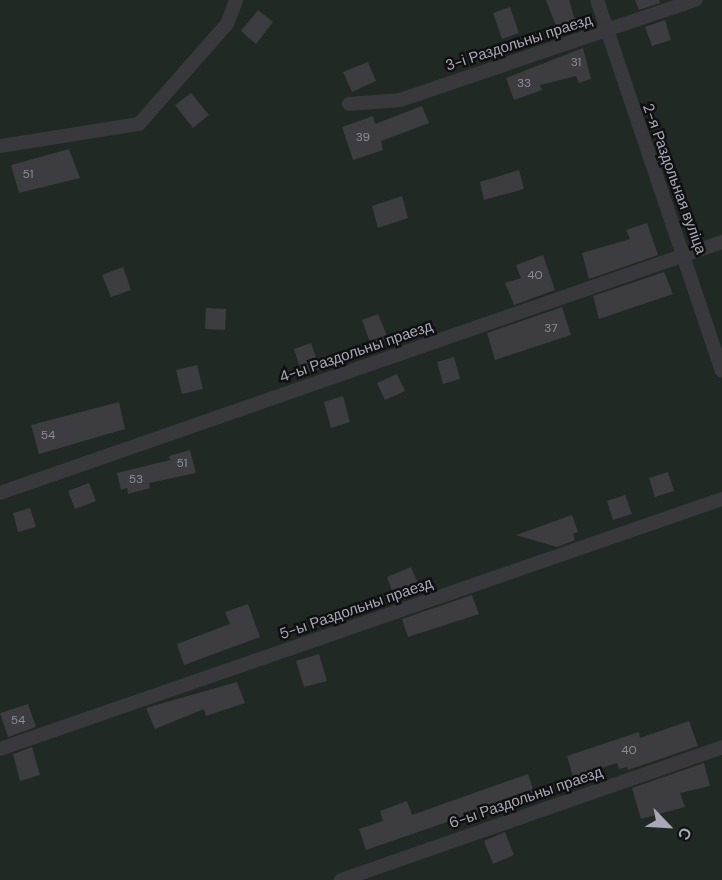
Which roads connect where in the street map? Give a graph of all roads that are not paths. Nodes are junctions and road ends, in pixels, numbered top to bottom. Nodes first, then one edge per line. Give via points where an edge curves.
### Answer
1 (236, 0) edge
2 (597, 0) edge
3 (696, 0) edge
4 (604, 33) junction
5 (349, 104) dead end
6 (0, 146) edge
7 (722, 242) edge
8 (684, 255) junction
9 (722, 371) edge
10 (0, 493) edge
11 (722, 499) edge
12 (722, 747) edge
13 (0, 749) edge
14 (341, 880) edge

1 - 6 lane via 227,24 139,124
2 - 4 lane, 2-я Раздольная вуліца
3 - 4 lane, 3-і Раздольны праезд
4 - 5 lane, 3-і Раздольны праезд via 400,100
4 - 8 lane, 2-я Раздольная вуліца
7 - 8 lane, 4-ы Раздольны праезд
8 - 9 lane, 2-я Раздольная вуліца
8 - 10 lane, 4-ы Раздольны праезд
11 - 13 lane, 5-ы Раздольны праезд
12 - 14 lane, 6-ы Раздольны праезд

